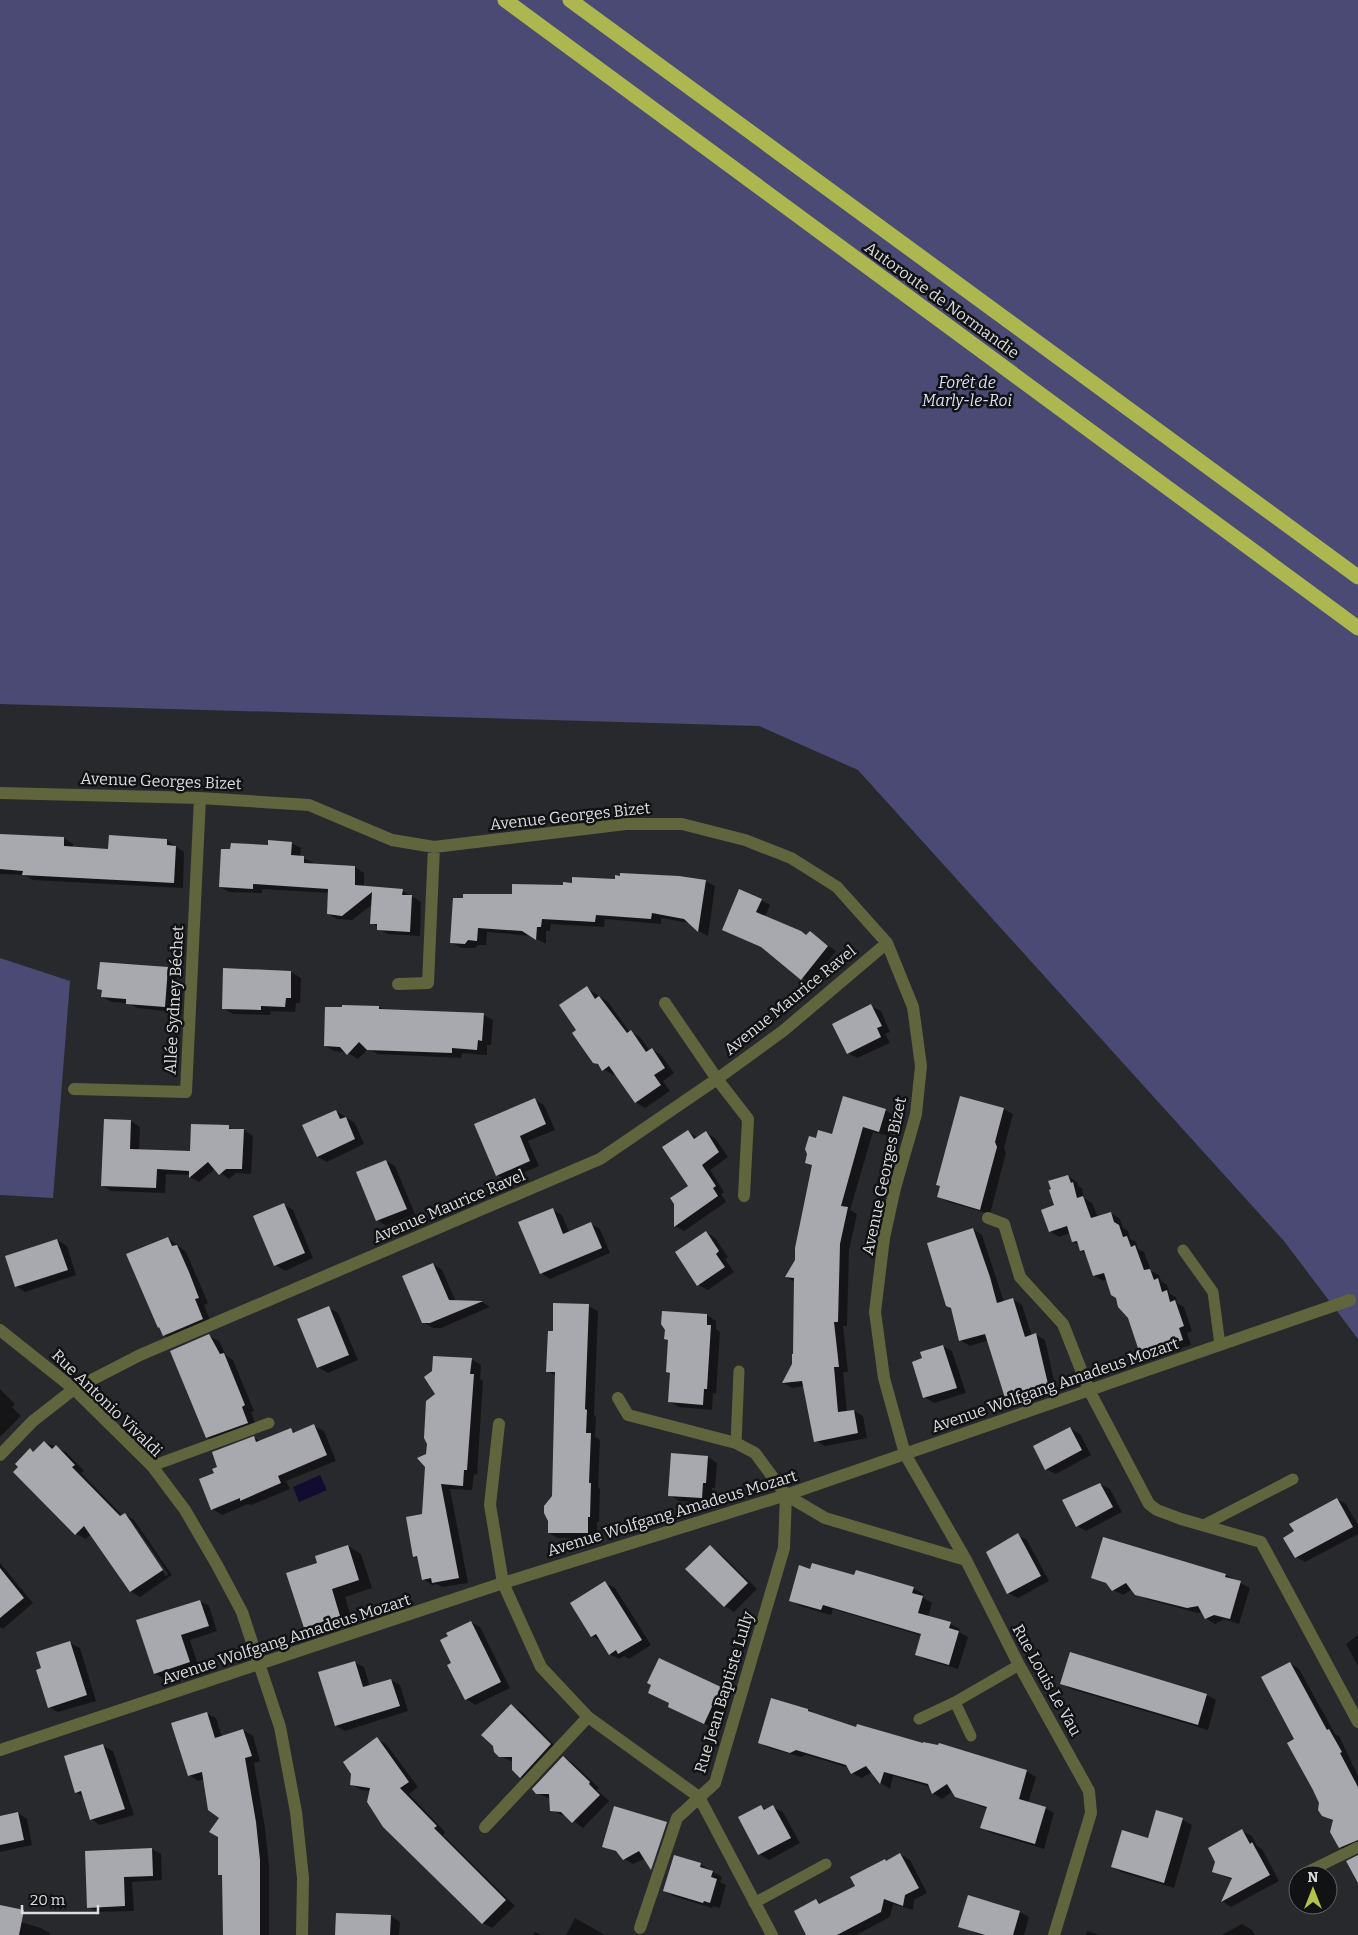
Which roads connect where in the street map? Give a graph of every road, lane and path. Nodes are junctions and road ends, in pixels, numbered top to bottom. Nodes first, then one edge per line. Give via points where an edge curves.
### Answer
1 (505, 0) edge
2 (570, 0) edge
3 (1358, 577) edge
4 (1358, 628) edge
5 (0, 792) edge
6 (200, 798) junction
7 (434, 847) junction
8 (887, 942) junction
9 (398, 984) dead end
10 (665, 1003) dead end
11 (717, 1079) junction
12 (74, 1089) dead end
13 (744, 1196) dead end
14 (988, 1218) dead end
15 (1183, 1250) dead end
16 (1350, 1300) dead end
17 (0, 1330) edge
18 (1220, 1345) junction
19 (739, 1371) dead end
20 (74, 1390) junction
21 (1089, 1390) junction
22 (618, 1398) dead end
23 (269, 1423) dead end
24 (499, 1424) dead end
25 (736, 1443) junction
26 (905, 1454) junction
27 (0, 1455) edge
28 (152, 1466) junction
29 (1293, 1479) dead end
30 (786, 1495) junction
31 (1204, 1525) junction
32 (966, 1560) junction
33 (503, 1583) junction
34 (260, 1665) junction
35 (1019, 1666) junction
36 (955, 1702) junction
37 (588, 1717) junction
38 (919, 1719) dead end
39 (1358, 1722) edge
40 (971, 1736) dead end
41 (0, 1750) edge
42 (699, 1797) junction
43 (485, 1826) dead end
44 (1358, 1847) edge
45 (826, 1864) dead end
46 (1322, 1865) edge
47 (754, 1903) junction
48 (640, 1928) dead end
49 (302, 1935) edge
50 (772, 1935) edge
51 (1054, 1935) edge

1 - 4 highway, Autoroute de Normandie
2 - 3 highway, Autoroute de Normandie
5 - 6 street, Avenue Georges Bizet
6 - 7 street, Avenue Georges Bizet via 310,804 392,840
6 - 12 street, Allée Sydney Béchet via 186,1092
7 - 8 street, Avenue Georges Bizet via 626,824 682,824 745,840 791,858 837,887
7 - 9 street via 428,983
8 - 11 street, Avenue Maurice Ravel via 783,1030
8 - 26 street, Avenue Georges Bizet via 913,1008 921,1066 916,1114 884,1238 875,1312 884,1378
10 - 11 street
11 - 13 street via 748,1119
11 - 20 street, Avenue Maurice Ravel via 600,1159 140,1355
14 - 21 street via 1004,1224 1020,1277 1063,1324
15 - 18 lane via 1213,1292
16 - 18 street, Avenue Wolfgang Amadeus Mozart
17 - 20 street, Rue Antonio Vivaldi
18 - 21 street, Avenue Wolfgang Amadeus Mozart
19 - 25 lane
20 - 27 street, Avenue Maurice Ravel via 33,1422
20 - 28 street, Rue Antonio Vivaldi
21 - 26 street, Avenue Wolfgang Amadeus Mozart
21 - 31 street via 1149,1504 1157,1510
22 - 25 street via 628,1415
23 - 28 lane
24 - 33 street via 490,1505
25 - 30 street via 755,1453
26 - 30 street, Avenue Wolfgang Amadeus Mozart
26 - 32 street, Rue Louis Le Vau
28 - 34 street, Rue Antonio Vivaldi via 184,1510 242,1612
29 - 31 lane
30 - 32 street via 824,1518
30 - 33 street, Avenue Wolfgang Amadeus Mozart
30 - 42 street, Rue Jean Baptiste Lully via 784,1548 715,1783
31 - 39 street via 1261,1542
32 - 35 street, Rue Louis Le Vau
33 - 34 street, Avenue Wolfgang Amadeus Mozart
33 - 37 street via 542,1667
34 - 41 street, Avenue Wolfgang Amadeus Mozart
34 - 49 street, Rue Antonio Vivaldi via 280,1727 296,1812 303,1878
35 - 36 lane
35 - 51 street, Rue Louis Le Vau via 1089,1792 1091,1813
36 - 38 lane
36 - 40 lane
37 - 42 street
37 - 43 street
42 - 47 street, Rue Jean Baptiste Lully
42 - 48 street via 677,1818
44 - 46 lane
45 - 47 lane
47 - 50 street, Rue Jean Baptiste Lully

